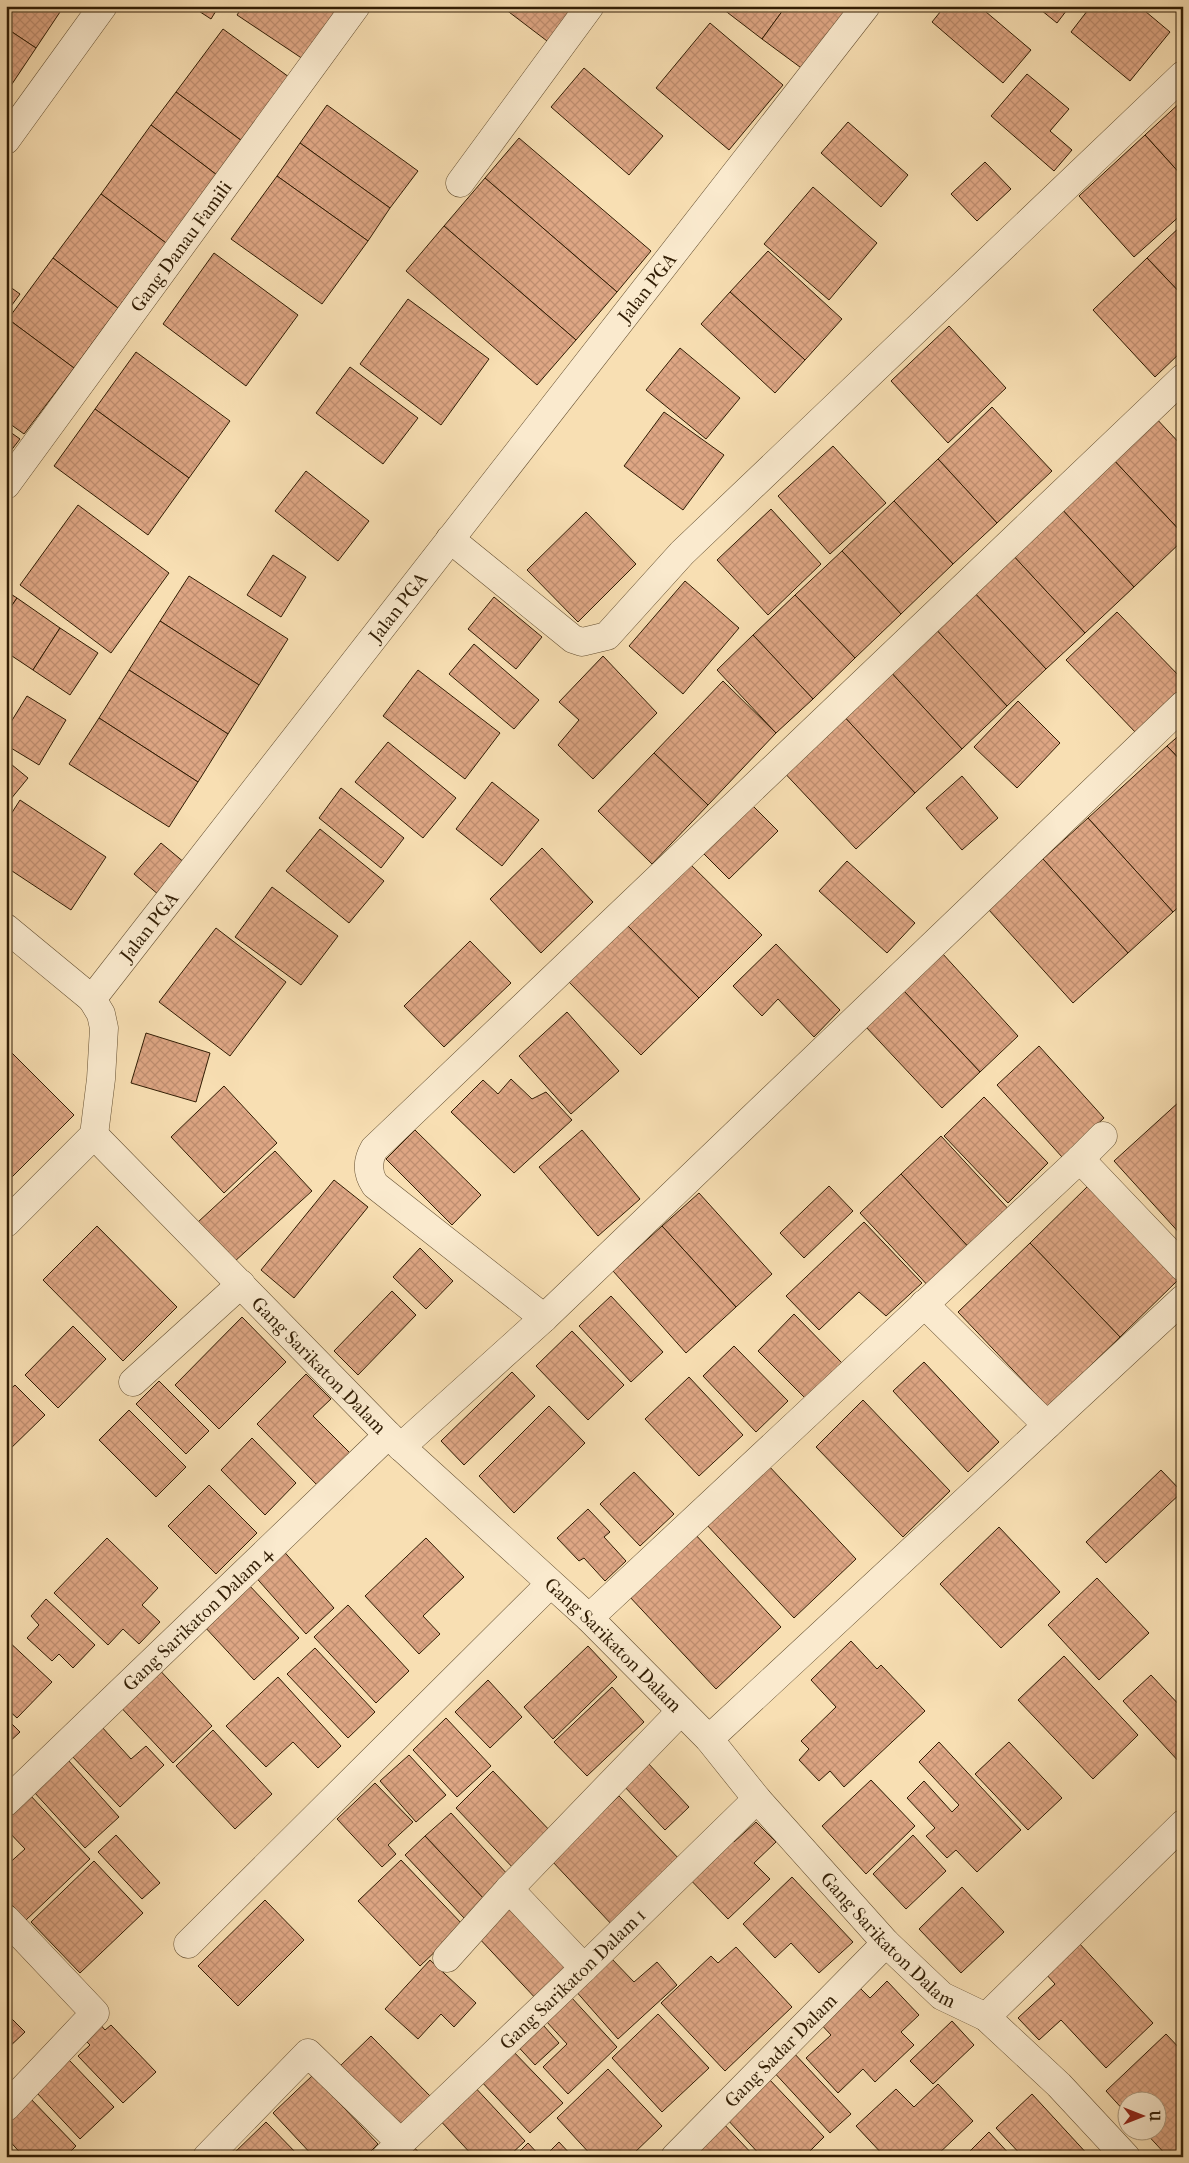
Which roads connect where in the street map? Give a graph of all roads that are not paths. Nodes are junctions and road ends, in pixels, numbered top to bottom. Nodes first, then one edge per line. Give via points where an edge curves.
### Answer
1 (103, 6) edge
2 (356, 6) edge
3 (590, 6) edge
4 (866, 6) edge
5 (1183, 75) edge
6 (6, 140) edge
7 (460, 183) dead end
8 (1183, 378) edge
9 (6, 485) edge
10 (450, 539) junction
11 (1183, 706) edge
12 (7, 930) edge
13 (92, 999) junction
14 (94, 1135) junction
15 (1103, 1136) dead end
16 (1080, 1159) junction
17 (6, 1223) edge
18 (1183, 1267) edge
19 (241, 1284) junction
20 (1183, 1299) edge
21 (924, 1304) junction
22 (544, 1318) junction
23 (133, 1382) dead end
24 (1047, 1425) junction
25 (395, 1441) junction
26 (550, 1584) junction
27 (589, 1618) junction
28 (681, 1711) junction
29 (709, 1739) junction
30 (756, 1799) junction
31 (6, 1802) edge
32 (1183, 1824) edge
33 (509, 1889) junction
34 (6, 1920) edge
35 (886, 1943) junction
36 (188, 1944) dead end
37 (447, 1958) dead end
38 (584, 1968) junction
39 (986, 2017) junction
40 (6, 2107) edge
41 (393, 2150) edge
42 (207, 2157) edge
43 (675, 2157) edge
44 (1126, 2157) edge

1 - 6 street
2 - 9 street, Gang Danau Famili
3 - 7 street
4 - 10 street, Jalan PGA
5 - 10 street via 682,553 606,636 582,642 573,639
8 - 22 street via 374,1148 369,1157 369,1171 374,1185
10 - 13 street, Jalan PGA
11 - 22 street, Gang Sarikaton Dalam 4
12 - 13 street
13 - 14 street via 104,1028
14 - 17 street
14 - 19 street, Gang Sarikaton Dalam
15 - 16 street
16 - 18 street
16 - 21 street
19 - 23 street
19 - 25 street, Gang Sarikaton Dalam
20 - 24 street
21 - 24 street
21 - 27 street
22 - 25 street, Gang Sarikaton Dalam 4
24 - 29 street
25 - 26 street, Gang Sarikaton Dalam
25 - 31 street, Gang Sarikaton Dalam 4
26 - 27 street, Gang Sarikaton Dalam
26 - 36 street
27 - 28 street, Gang Sarikaton Dalam
28 - 29 street, Gang Sarikaton Dalam
28 - 33 street
29 - 30 street, Gang Sarikaton Dalam
30 - 35 street, Gang Sarikaton Dalam
30 - 38 street, Gang Sarikaton Dalam 1
32 - 39 street
33 - 37 street
33 - 38 street
34 - 40 street via 95,2013
35 - 39 street, Gang Sarikaton Dalam via 942,1996
35 - 43 street, Gang Sadar Dalam
38 - 41 street, Gang Sarikaton Dalam 1
39 - 44 street, Gang Sarikaton Dalam via 1058,2085
41 - 42 street via 308,2054

